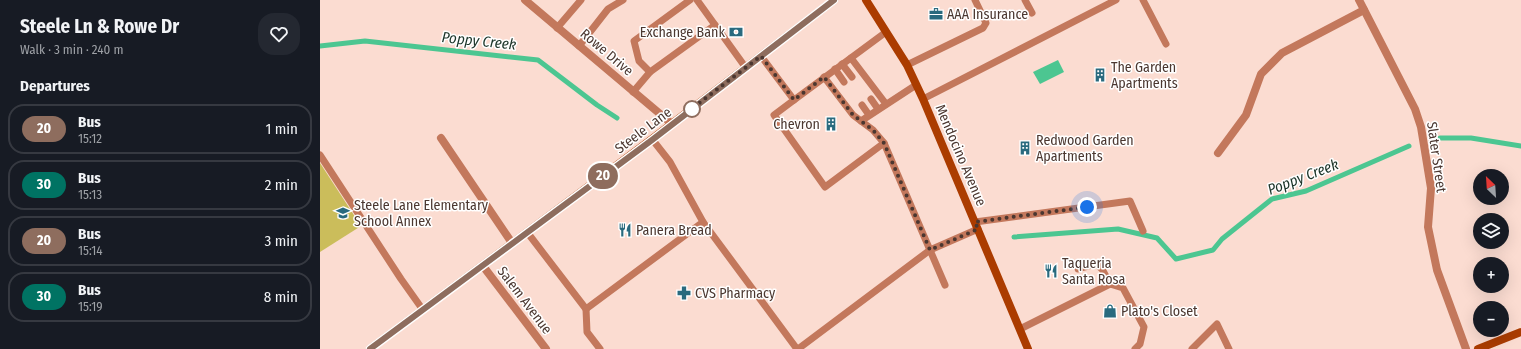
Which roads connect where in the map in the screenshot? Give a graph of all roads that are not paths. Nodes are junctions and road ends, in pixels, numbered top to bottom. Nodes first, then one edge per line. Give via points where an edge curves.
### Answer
1 (525, 0) edge
2 (581, 0) edge
3 (623, 0) edge
4 (690, 0) edge
5 (697, 0) edge
6 (834, 0) edge
7 (866, 0) edge
8 (975, 0) edge
9 (1025, 0) edge
10 (1116, 0) edge
11 (1142, 0) edge
12 (1359, 0) edge
13 (1364, 10) junction
14 (1032, 13) dead end
15 (715, 25) junction
16 (557, 28) junction
17 (886, 32) junction
18 (1166, 44) dead end
19 (579, 46) junction
20 (761, 56) junction
21 (851, 58) junction
22 (842, 64) junction
23 (907, 65) junction
24 (746, 68) junction
25 (835, 70) junction
26 (650, 72) junction
27 (852, 76) dead end
28 (824, 77) junction
29 (844, 82) dead end
30 (916, 85) junction
31 (633, 92) junction
32 (870, 99) dead end
33 (923, 99) junction
34 (794, 100) junction
35 (886, 104) junction
36 (862, 105) dead end
37 (878, 109) junction
38 (869, 115) junction
39 (861, 121) junction
40 (672, 124) junction
41 (441, 138) dead end
42 (652, 140) junction
43 (884, 143) junction
44 (1218, 154) dead end
45 (320, 155) edge
46 (703, 222) junction
47 (977, 225) junction
48 (1143, 231) dead end
49 (527, 232) junction
50 (512, 243) junction
51 (930, 250) junction
52 (483, 266) junction
53 (1078, 269) dead end
54 (1110, 284) junction
55 (945, 285) dead end
56 (586, 309) junction
57 (423, 310) junction
58 (1020, 329) junction
59 (1521, 332) edge
60 (1026, 348) edge
61 (370, 349) edge
62 (546, 349) edge
63 (600, 349) edge
64 (798, 349) edge
65 (1135, 349) edge
66 (1192, 349) edge
67 (1229, 349) edge
68 (1466, 349) edge
69 (1478, 349) edge

1 - 16 street, Rowe Drive
2 - 16 lane
3 - 19 lane via 608,9
4 - 26 lane via 634,41 639,62
5 - 15 lane
6 - 20 main road, Steele Lane
7 - 17 main road, Mendocino Avenue
8 - 23 lane via 986,23 983,28
9 - 14 lane
10 - 33 lane
11 - 18 lane
12 - 13 street, Slater Street
13 - 44 street via 1282,52 1261,74 1246,115
13 - 68 street, Slater Street via 1415,109 1421,127 1431,188 1428,227 1437,270
15 - 24 lane
15 - 26 lane
16 - 19 street, Rowe Drive
17 - 21 lane
17 - 23 main road, Mendocino Avenue
19 - 31 street, Rowe Drive
20 - 24 main road, Steele Lane
20 - 34 lane
21 - 22 lane
21 - 35 lane
22 - 25 lane
22 - 27 lane
23 - 30 main road, Mendocino Avenue
24 - 40 main road, Steele Lane
25 - 28 lane
25 - 29 lane
26 - 31 lane
28 - 34 lane
28 - 39 lane via 853,115
30 - 33 main road, Mendocino Avenue
30 - 35 lane
31 - 40 street, Rowe Drive
32 - 37 lane
33 - 47 main road, Mendocino Avenue
34 - 43 lane via 774,115 825,187
35 - 37 lane
36 - 38 lane
37 - 38 lane
38 - 39 lane
39 - 43 lane
40 - 42 main road, Steele Lane
41 - 50 street
42 - 46 lane via 670,162
42 - 49 main road, Steele Lane
43 - 51 lane
45 - 57 lane
46 - 56 lane
46 - 64 lane
47 - 48 lane via 1130,201
47 - 51 lane
47 - 58 main road, Mendocino Avenue
49 - 50 main road, Steele Lane
49 - 56 lane
50 - 52 main road, Steele Lane
51 - 55 lane
51 - 64 lane
52 - 57 main road, Steele Lane
52 - 62 street, Salem Avenue
53 - 54 lane via 1096,264 1102,269
54 - 58 lane
54 - 65 lane via 1123,288 1144,327 1140,344
56 - 63 lane via 586,332
57 - 61 main road, Steele Lane
58 - 60 main road, Mendocino Avenue
59 - 69 main road
66 - 67 lane via 1217,324

